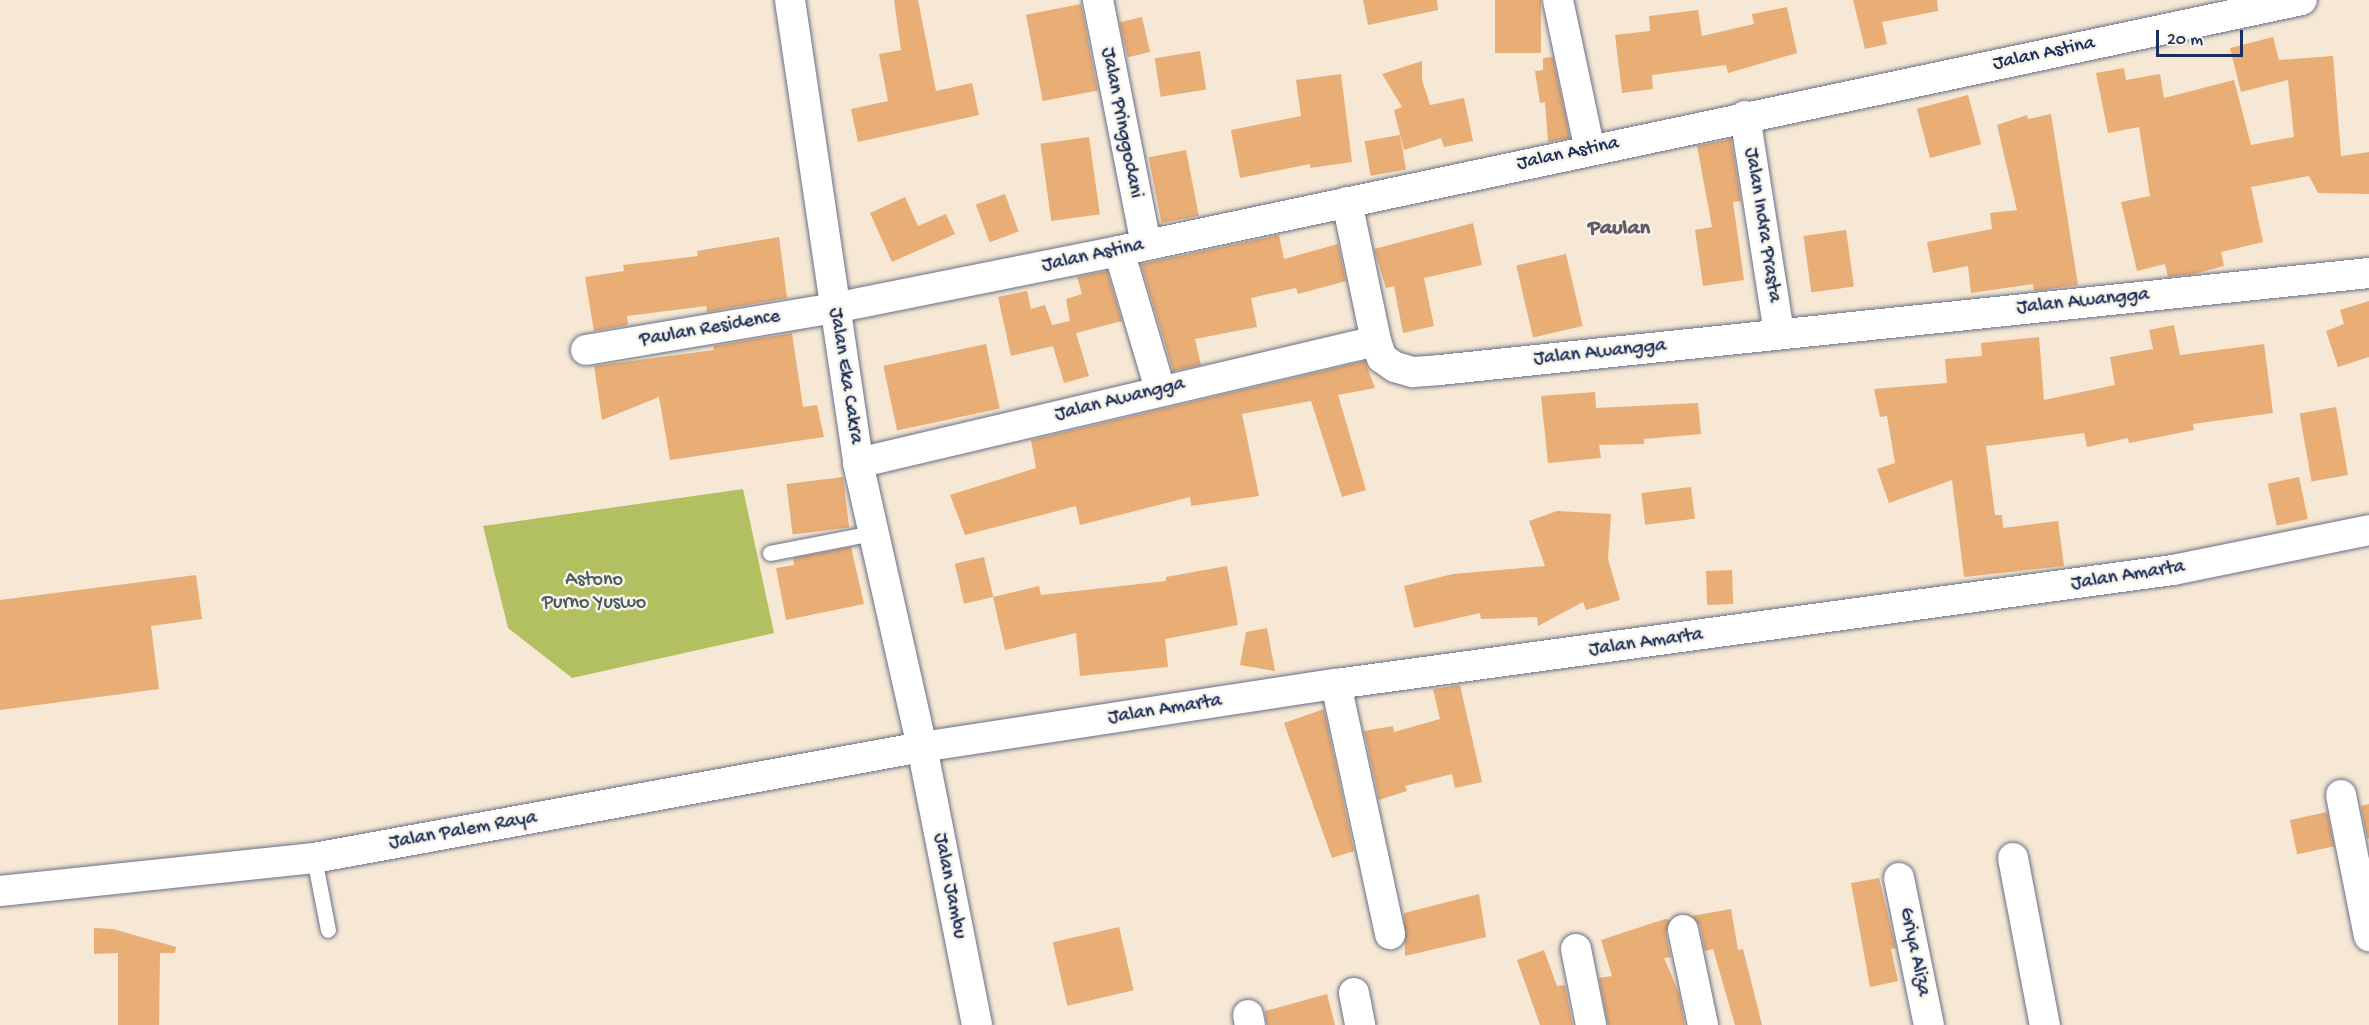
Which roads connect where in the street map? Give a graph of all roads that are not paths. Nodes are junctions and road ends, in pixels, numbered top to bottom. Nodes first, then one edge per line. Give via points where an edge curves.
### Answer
1 (790, 0) edge
2 (1098, 0) edge
3 (1558, 0) edge
4 (2302, 0) edge
5 (1745, 116) junction
6 (1590, 150) junction
7 (1347, 202) junction
8 (1132, 248) junction
9 (2369, 273) edge
10 (834, 308) junction
11 (1779, 333) junction
12 (1377, 341) junction
13 (586, 350) dead end
14 (1160, 389) junction
15 (858, 463) junction
16 (2369, 530) edge
17 (872, 533) junction
18 (770, 553) dead end
19 (1336, 684) junction
20 (922, 747) junction
21 (2341, 795) dead end
22 (314, 858) junction
23 (2013, 858) dead end
24 (1899, 878) dead end
25 (0, 891) edge
26 (328, 930) dead end
27 (1683, 930) dead end
28 (1390, 934) dead end
29 (2369, 936) edge
30 (1576, 949) dead end
31 (1354, 993) dead end
32 (977, 1025) edge
33 (1360, 1025) edge
34 (1591, 1025) edge
35 (1702, 1025) edge
36 (1929, 1025) edge
37 (2045, 1025) edge

1 - 10 street, Jalan Eka Cakra
2 - 8 street, Jalan Pringgodani
3 - 6 street
4 - 5 street, Jalan Astina
5 - 6 street, Jalan Astina
5 - 11 street, Jalan Indra Prasta
6 - 7 street, Jalan Astina
7 - 8 street, Jalan Astina
7 - 12 street
8 - 10 street, Jalan Astina
8 - 14 street, Jalan Pringgodani
9 - 11 street, Jalan Awangga
10 - 13 street, Paulan Residence
10 - 15 street, Jalan Eka Cakra
11 - 12 street, Jalan Awangga via 1413,372 1382,358
12 - 14 street, Jalan Awangga
14 - 15 street, Jalan Awangga
15 - 17 street, Jalan Eka Cakra
16 - 19 street, Jalan Amarta via 2173,570
17 - 18 lane
17 - 20 street, Jalan Eka Cakra
19 - 20 street, Jalan Amarta
19 - 28 street
20 - 22 street, Jalan Palem Raya
20 - 32 street, Jalan Jambu
21 - 29 street
22 - 25 street, Jalan Palem Raya
22 - 26 lane
23 - 37 street
24 - 36 street, Griya Aliza
27 - 35 street
30 - 34 street
31 - 33 street

